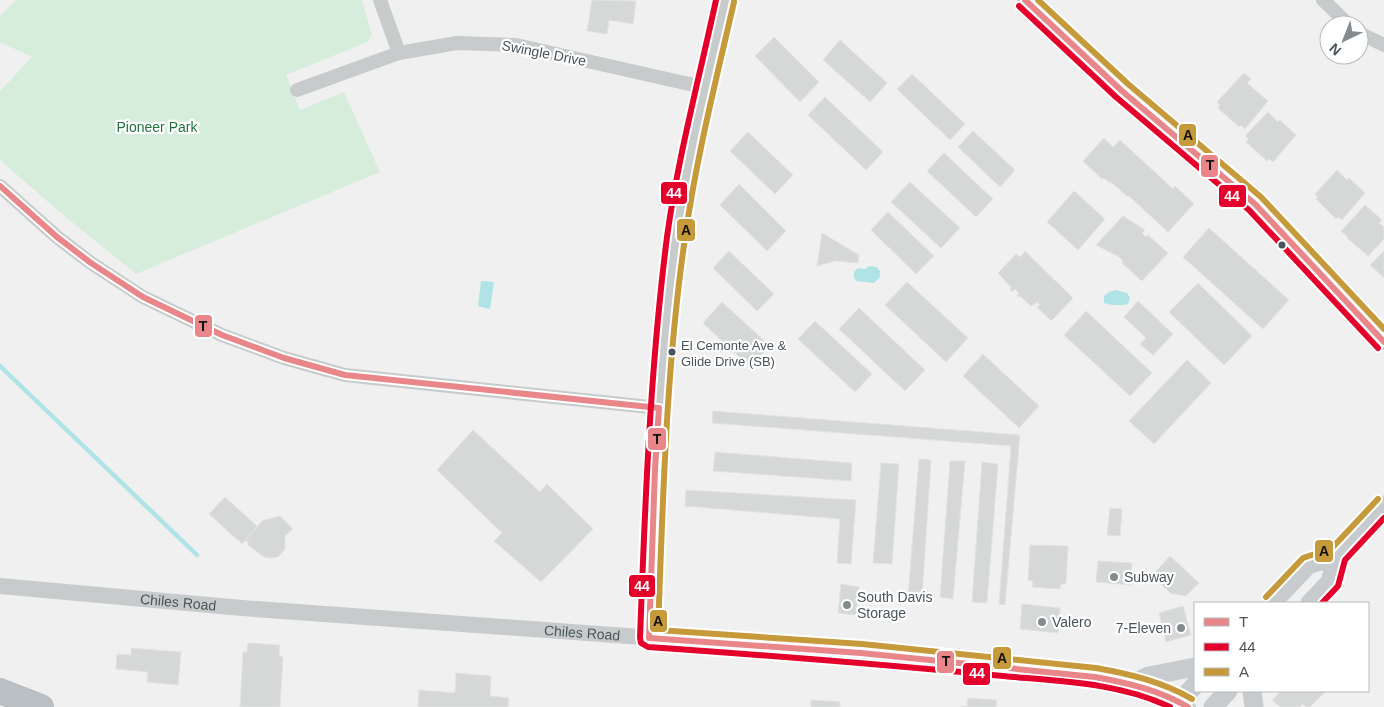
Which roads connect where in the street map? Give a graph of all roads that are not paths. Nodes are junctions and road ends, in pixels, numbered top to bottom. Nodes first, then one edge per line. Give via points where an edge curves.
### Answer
1 (380, 0) edge
2 (725, 0) edge
3 (1025, 0) edge
4 (1323, 0) edge
5 (1339, 15) edge
6 (1369, 38) edge
7 (1384, 45) edge
8 (399, 53) junction
9 (706, 88) junction
10 (296, 90) dead end
11 (0, 186) edge
12 (1384, 342) edge
13 (660, 408) junction
14 (1384, 505) edge
15 (1337, 556) junction
16 (0, 586) edge
17 (1273, 602) edge
18 (1311, 602) edge
19 (649, 638) junction
20 (1194, 667) edge
21 (1131, 684) junction
22 (1194, 686) edge
23 (0, 690) edge
24 (1227, 692) edge
25 (1252, 692) edge
26 (1181, 705) edge
27 (41, 707) edge
28 (1213, 707) edge
29 (1254, 707) edge

1 - 8 street
2 - 9 street
3 - 12 street via 1122,91 1255,204
4 - 5 street
6 - 7 street
8 - 9 street, Swingle Drive via 457,43 516,45
8 - 10 street, Swingle Drive
9 - 13 street via 676,239
11 - 13 street via 57,237 143,297 222,336 284,358 345,375
13 - 19 street
14 - 15 main road
15 - 17 main road via 1308,565
15 - 18 main road via 1330,582
16 - 19 street, Chiles Road via 242,608
19 - 21 street, Chiles Road via 946,661 1095,676
20 - 21 main road via 1148,676
21 - 26 street, Chiles Road
22 - 26 main road
23 - 27 highway
24 - 28 main road
25 - 29 main road

